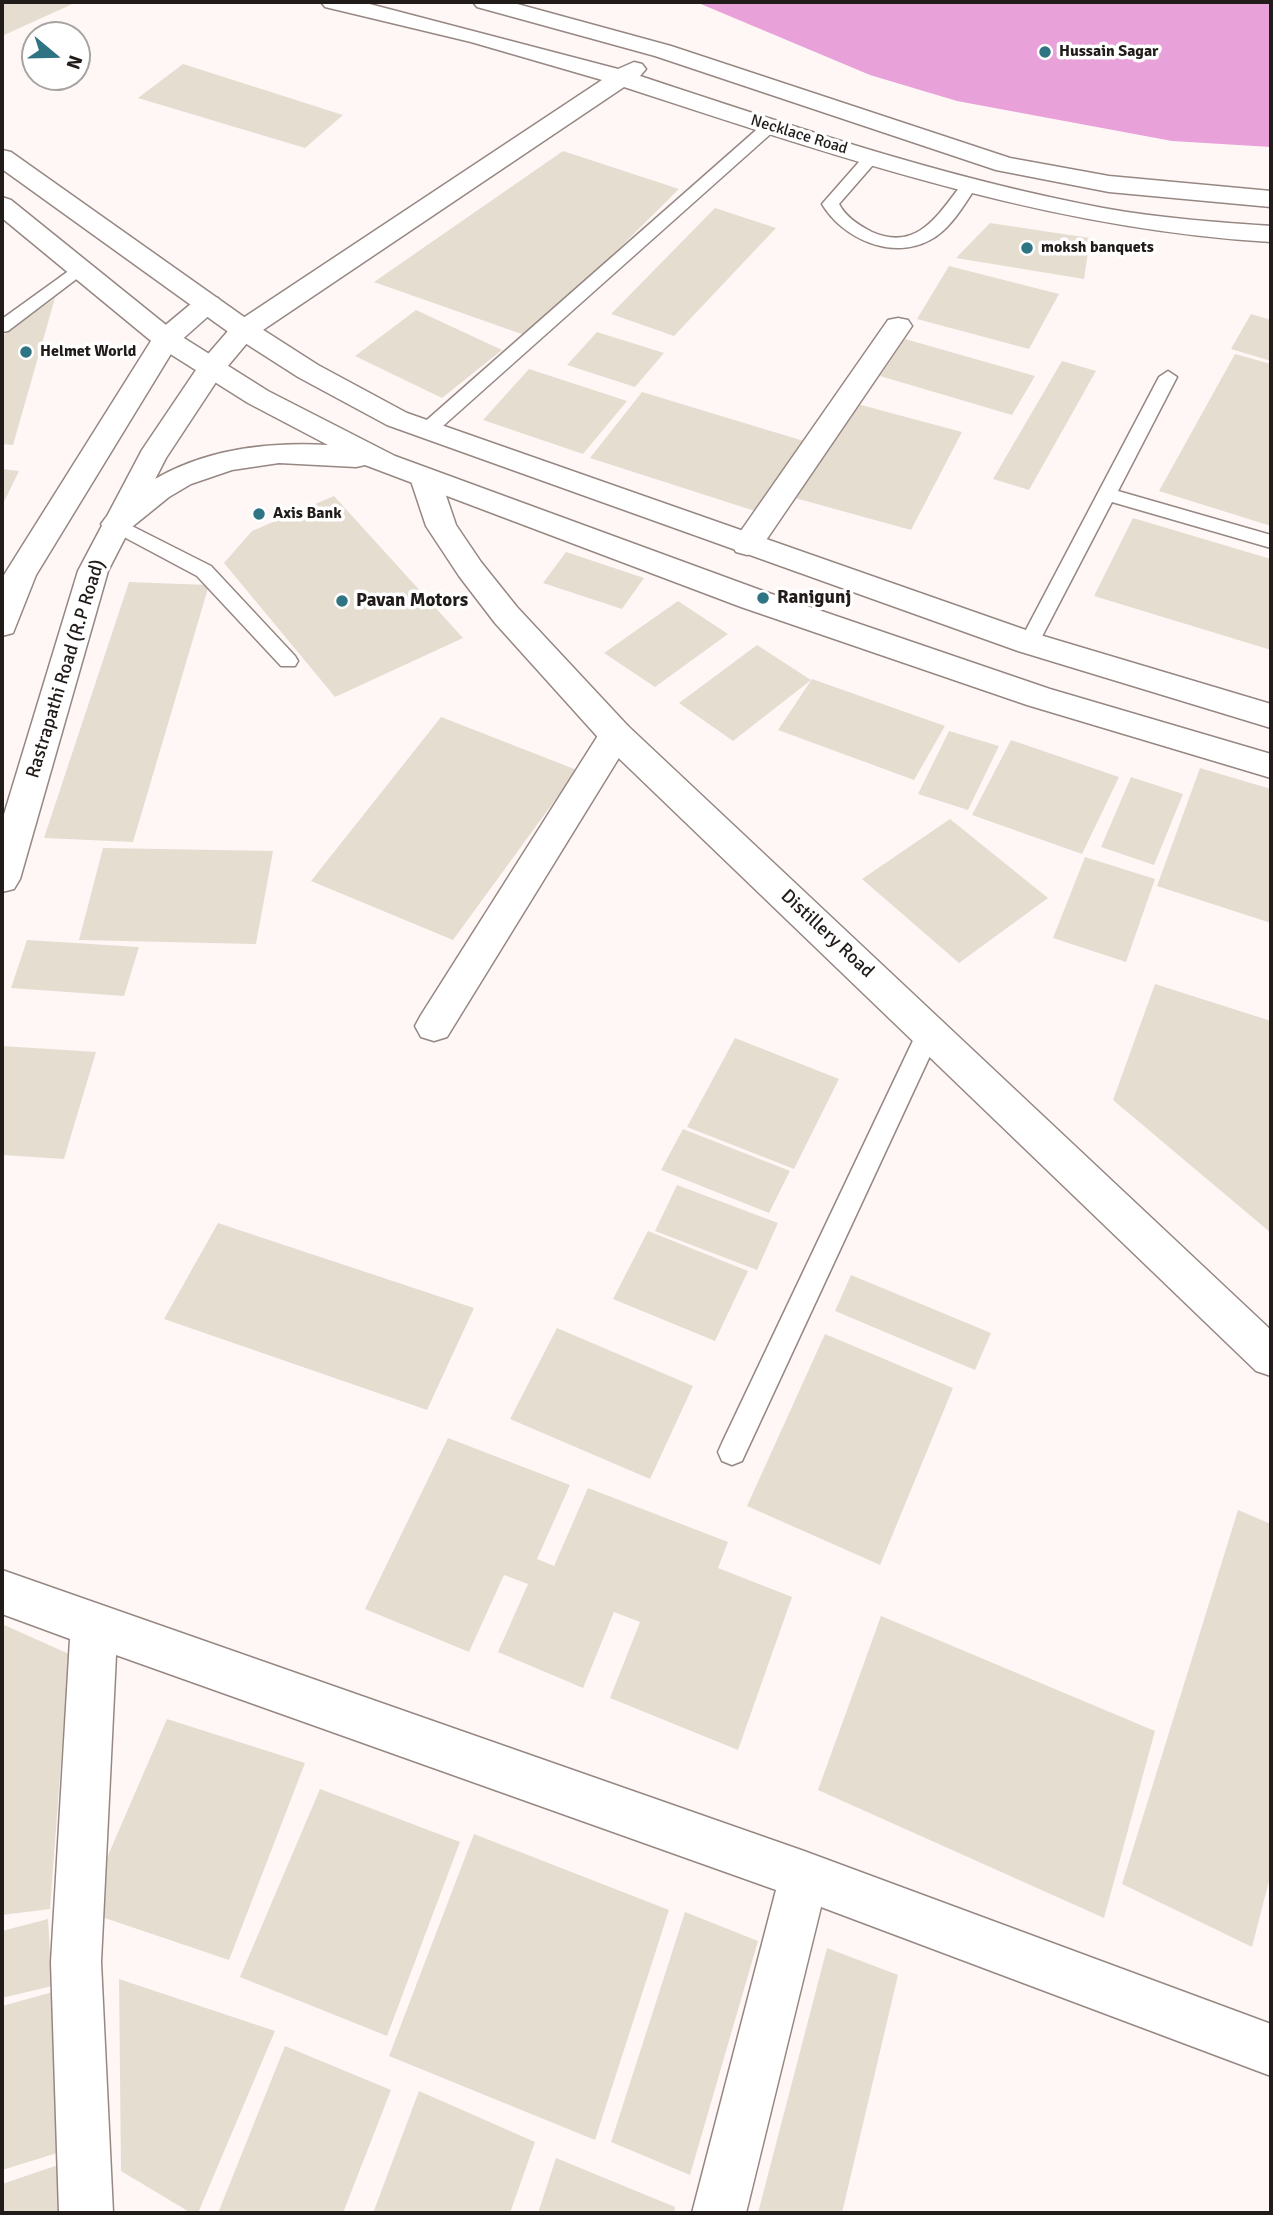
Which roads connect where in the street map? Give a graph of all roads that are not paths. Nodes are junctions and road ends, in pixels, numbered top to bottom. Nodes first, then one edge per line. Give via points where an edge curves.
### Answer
1 (333, 2) edge
2 (485, 2) edge
3 (663, 51) junction
4 (621, 78) junction
5 (769, 127) junction
6 (2, 157) edge
7 (871, 158) junction
8 (968, 187) junction
9 (1271, 199) edge
10 (6, 215) edge
11 (1271, 234) edge
12 (80, 267) junction
13 (208, 304) junction
14 (898, 326) dead end
15 (2, 327) edge
16 (244, 330) junction
17 (166, 339) junction
18 (212, 367) junction
19 (1168, 377) dead end
20 (427, 430) junction
21 (385, 463) junction
22 (425, 478) junction
23 (1107, 494) junction
24 (116, 524) junction
25 (1271, 542) edge
26 (747, 545) junction
27 (2, 625) edge
28 (1029, 643) junction
29 (288, 661) dead end
30 (1271, 716) edge
31 (616, 735) junction
32 (1271, 765) edge
33 (2, 879) edge
34 (434, 1026) dead end
35 (930, 1030) junction
36 (1271, 1357) edge
37 (732, 1452) dead end
38 (2, 1592) edge
39 (94, 1626) junction
40 (804, 1876) junction
41 (1271, 2050) edge
42 (86, 2213) edge
43 (719, 2213) edge

1 - 4 main road, Necklace Road
2 - 3 main road, Necklace Road
3 - 4 main road, Rastrapathi Road (R.P Road)
3 - 9 main road, Necklace Road via 1006,165 1109,184
4 - 5 main road, Necklace Road
4 - 16 main road, Rastrapathi Road (R.P Road)
5 - 7 main road, Necklace Road
5 - 20 lane
6 - 13 main road
7 - 8 main road, Necklace Road
7 - 8 lane via 830,204 835,217 855,230 898,243 916,242 928,235
8 - 11 main road, Necklace Road via 1047,207 1217,233
10 - 12 main road
12 - 15 lane
12 - 17 main road
13 - 16 main road
13 - 17 main road
14 - 26 main road
16 - 18 main road, Rastrapathi Road (R.P Road)
16 - 20 main road via 307,371
17 - 18 main road
17 - 27 main road via 20,575
18 - 21 main road via 258,397
18 - 24 main road, Rastrapathi Road (R.P Road) via 152,457
19 - 23 lane
20 - 26 main road
21 - 22 main road
21 - 24 main road via 318,452 258,454 210,465 157,490
22 - 31 main road, Distillery Road via 441,526 470,569
22 - 32 main road via 765,604 1038,696
23 - 25 lane
23 - 28 lane
24 - 29 lane via 204,571
24 - 33 main road, Rastrapathi Road (R.P Road) via 93,571
26 - 28 main road
28 - 30 main road
31 - 34 main road
31 - 35 main road, Distillery Road
35 - 36 main road, Distillery Road
35 - 37 lane
38 - 39 main road
39 - 40 main road
39 - 42 main road via 76,1962
40 - 41 main road
40 - 43 main road

